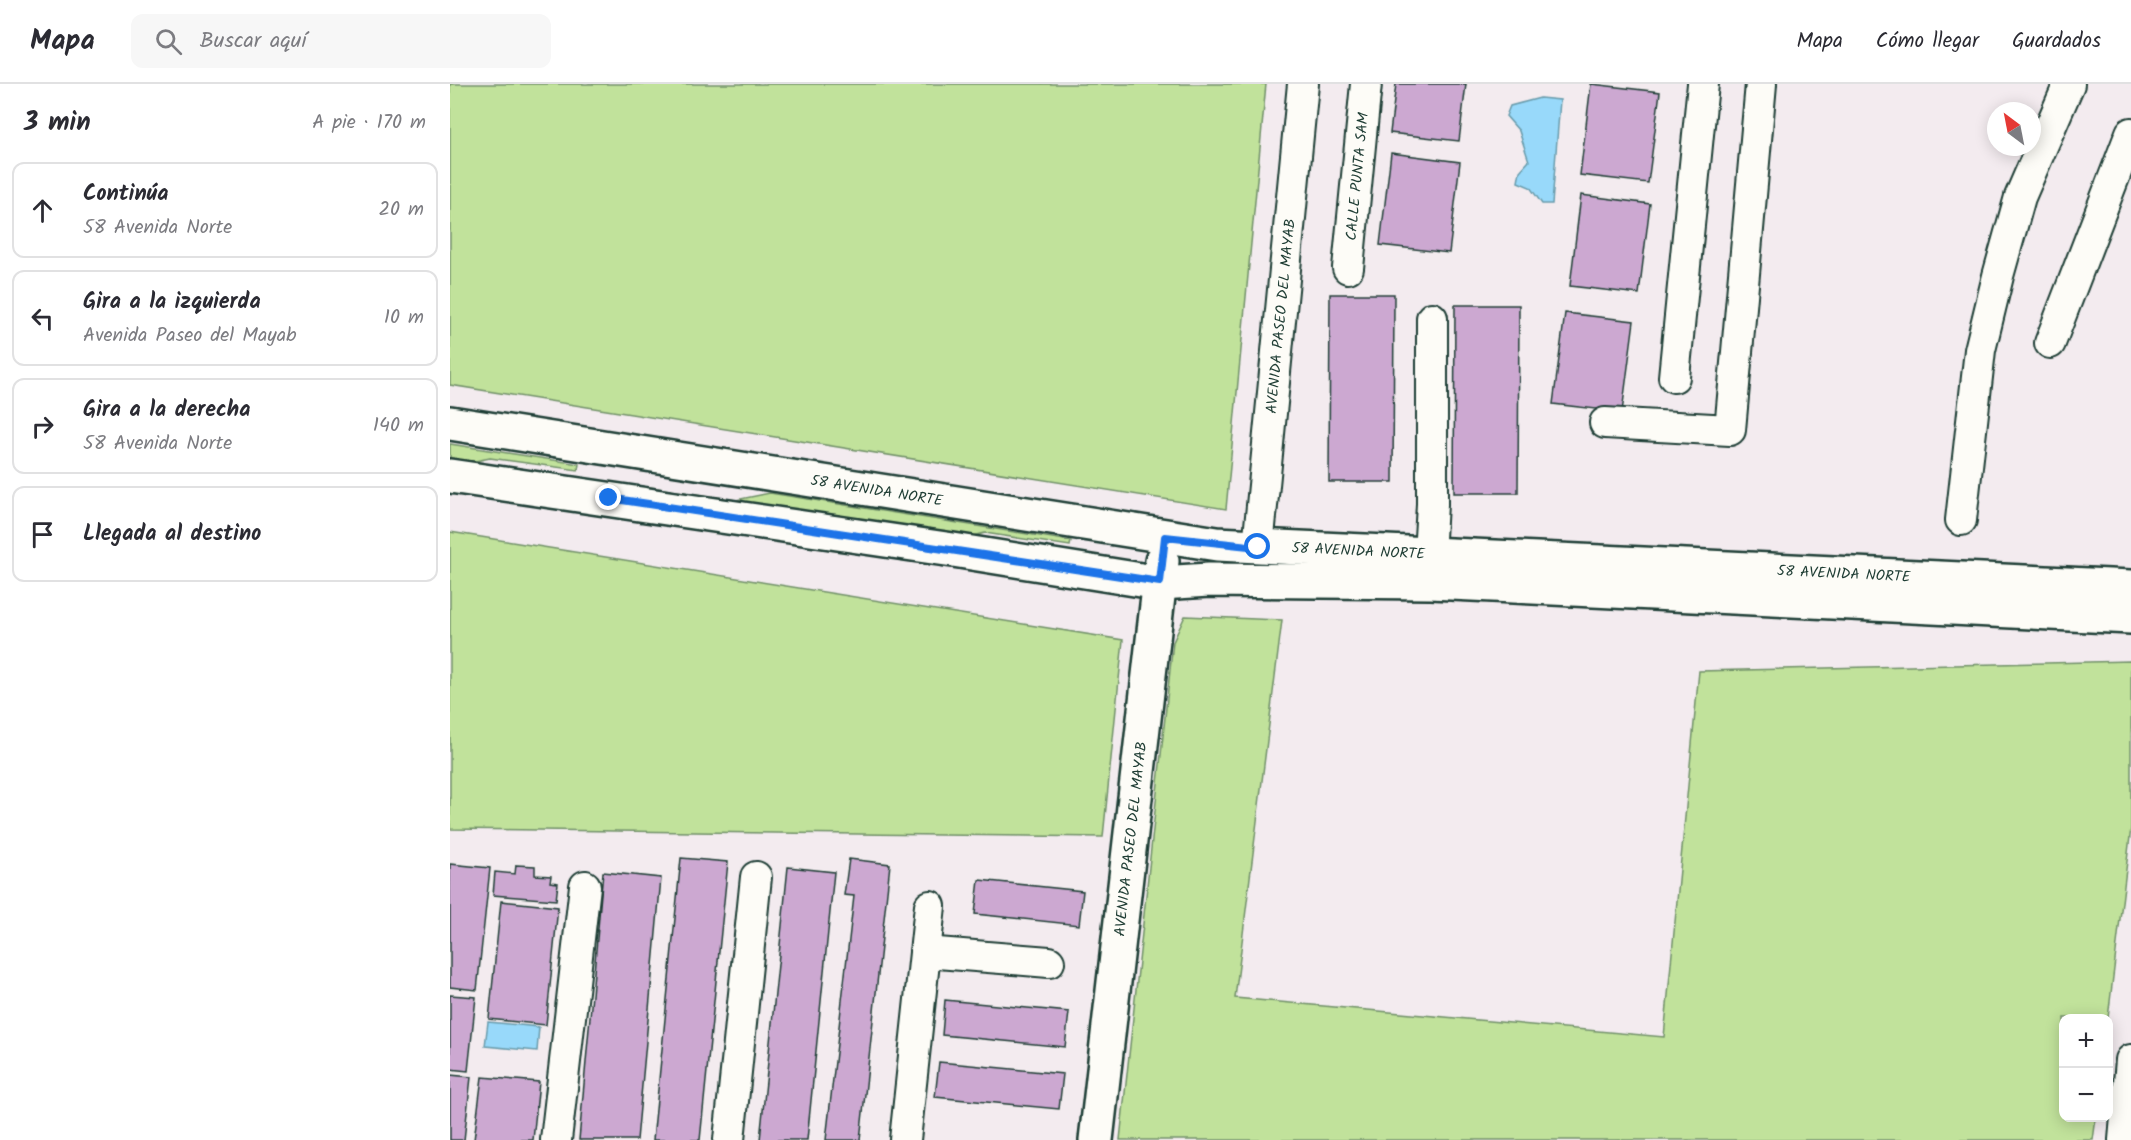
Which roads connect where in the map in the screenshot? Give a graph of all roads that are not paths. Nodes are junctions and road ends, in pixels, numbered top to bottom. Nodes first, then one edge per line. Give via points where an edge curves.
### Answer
1 (1303, 84) edge
2 (1366, 84) edge
3 (1703, 84) edge
4 (1761, 84) edge
5 (2069, 84) edge
6 (2131, 134) edge
7 (1348, 268) dead end
8 (1432, 318) dead end
9 (2050, 343) dead end
10 (1674, 377) dead end
11 (450, 423) edge
12 (1605, 423) dead end
13 (618, 449) junction
14 (450, 476) edge
15 (609, 498) junction
16 (1961, 520) dead end
17 (1165, 537) junction
18 (1258, 547) junction
19 (1429, 555) junction
20 (1160, 582) junction
21 (2131, 587) edge
22 (2131, 618) edge
23 (756, 877) dead end
24 (585, 886) dead end
25 (930, 906) dead end
26 (925, 952) junction
27 (1049, 962) dead end
28 (2131, 1060) edge
29 (556, 1140) edge
30 (729, 1140) edge
31 (905, 1140) edge
32 (1096, 1140) edge
33 (2124, 1140) edge

1 - 18 street, AVENIDA PASEO DEL MAYAB
2 - 7 street, CALLE PUNTA SAM
3 - 10 street
4 - 12 street via 1730,430
5 - 16 street via 2019,197 1980,350
6 - 9 street
8 - 19 street
11 - 13 main road, 58 AVENIDA NORTE
13 - 15 main road
13 - 17 main road, 58 AVENIDA NORTE
14 - 15 main road
15 - 20 main road
17 - 18 main road, 58 AVENIDA NORTE
17 - 20 main road, AVENIDA PASEO DEL MAYAB
18 - 19 main road, 58 AVENIDA NORTE
19 - 21 main road, 58 AVENIDA NORTE
20 - 22 main road, 58 AVENIDA NORTE via 1431,582
20 - 32 main road, AVENIDA PASEO DEL MAYAB
23 - 30 street
24 - 29 street
25 - 26 street
26 - 27 street
26 - 31 street
28 - 33 street

